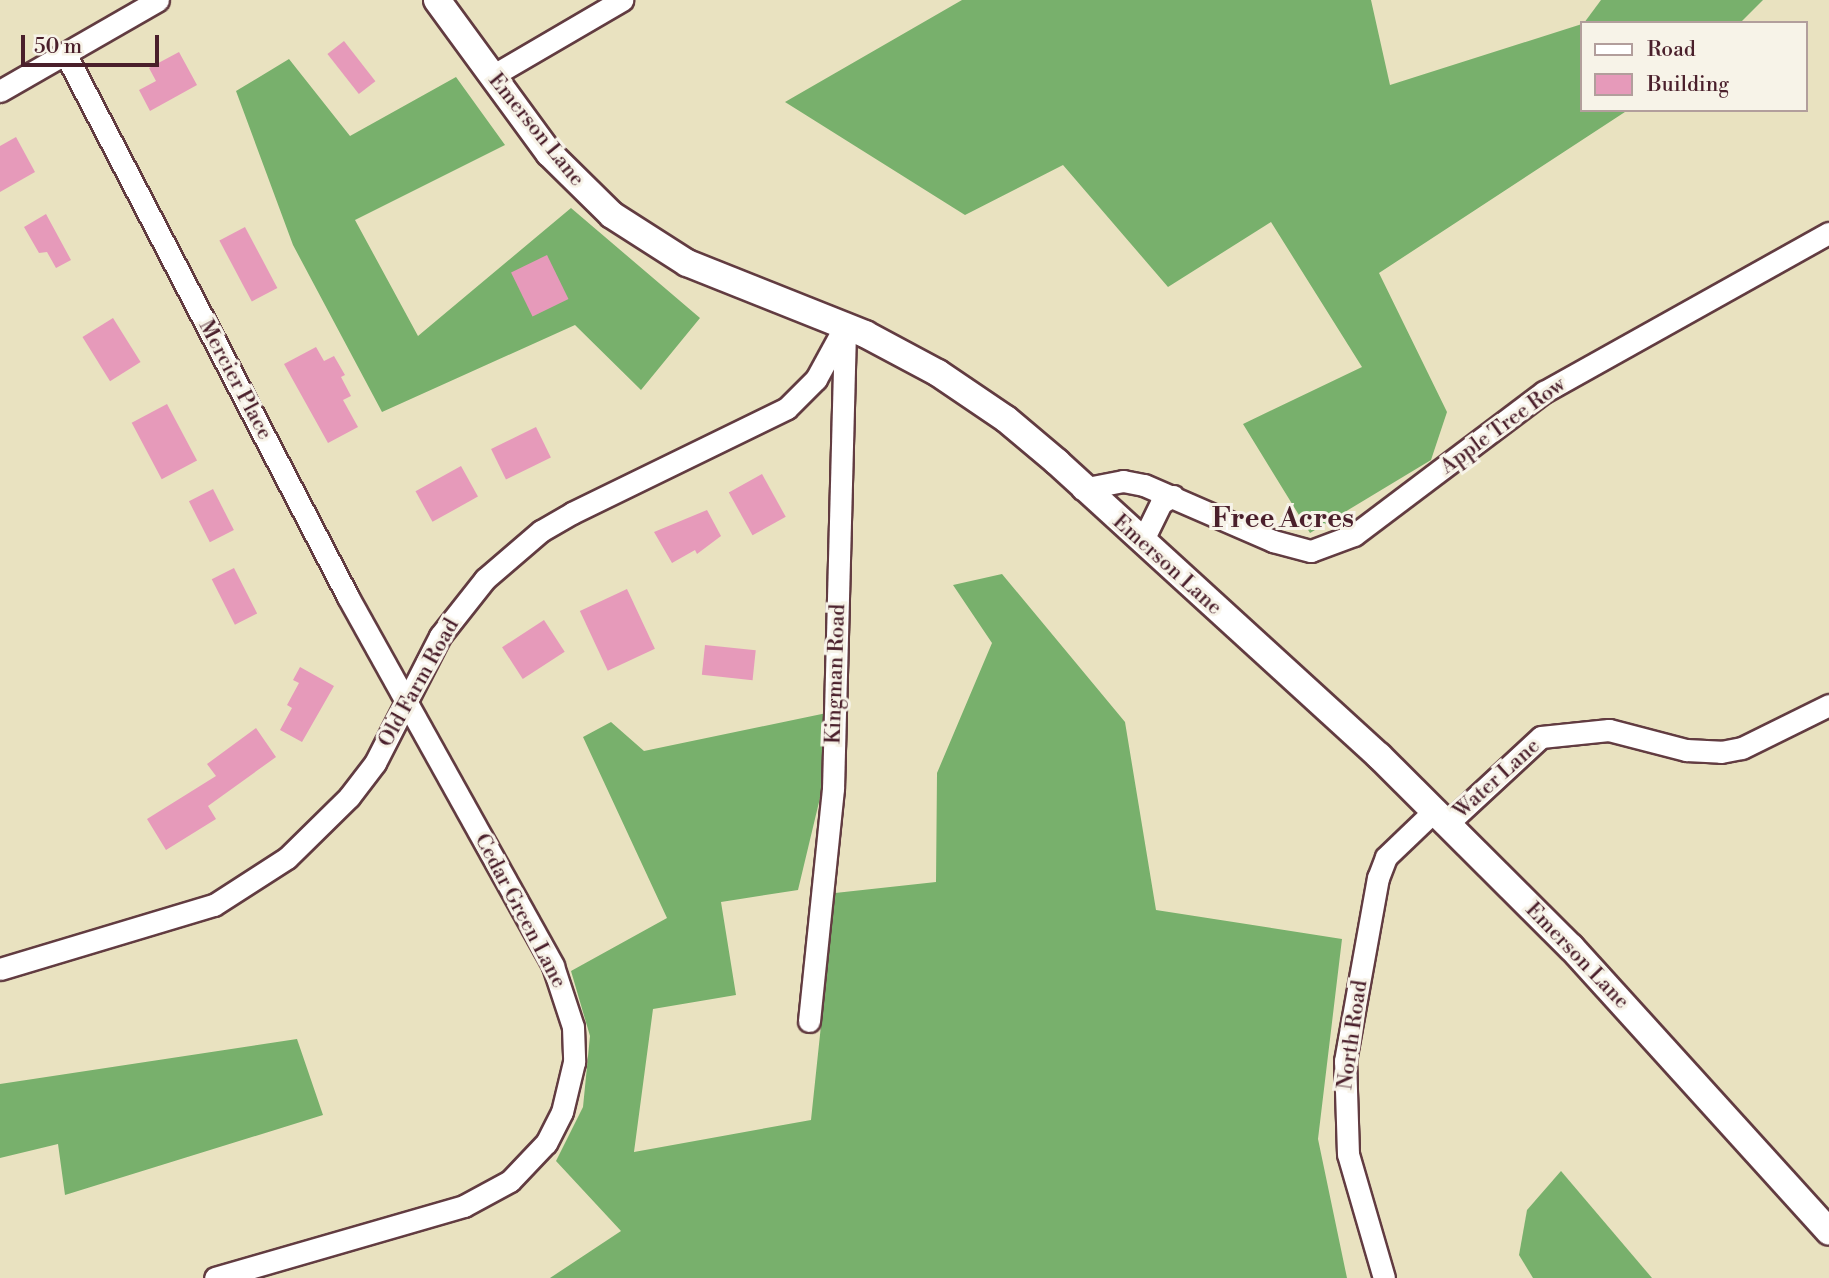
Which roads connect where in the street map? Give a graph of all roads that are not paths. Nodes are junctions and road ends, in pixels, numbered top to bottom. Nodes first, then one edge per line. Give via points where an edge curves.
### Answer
1 (158, 0) edge
2 (437, 0) edge
3 (622, 0) edge
4 (66, 55) junction
5 (492, 76) junction
6 (0, 91) edge
7 (1829, 233) edge
8 (845, 326) junction
9 (1082, 489) junction
10 (1173, 496) junction
11 (1142, 542) junction
12 (407, 704) junction
13 (1829, 705) edge
14 (1441, 817) junction
15 (0, 970) edge
16 (809, 1021) dead end
17 (1829, 1233) edge
18 (215, 1278) edge
19 (1384, 1278) edge

1 - 4 street
2 - 5 street, Emerson Lane
3 - 5 street
4 - 6 street
4 - 12 street, Mercier Place
5 - 8 street, Emerson Lane via 579,186 648,241 719,278
7 - 10 street, Apple Tree Row via 1544,392 1354,535 1311,551 1262,536
8 - 9 street, Emerson Lane via 937,373 994,411
8 - 12 street, Old Farm Road via 816,379 787,408 572,513 512,554 447,626
8 - 16 street, Kingman Road via 833,789
9 - 10 street, Apple Tree Row via 1123,481
9 - 11 street, Emerson Lane
10 - 11 street via 1161,503
11 - 14 street, Emerson Lane
12 - 15 street, Old Farm Road via 349,797 287,858 251,884 214,905
12 - 18 street, Cedar Green Lane via 565,993 575,1045 568,1096 535,1157 510,1181 480,1199
13 - 14 street, Water Lane via 1742,748 1721,752 1686,750 1609,730 1541,737
14 - 17 street, Emerson Lane via 1571,947
14 - 19 street, North Road via 1386,857 1378,878 1345,1061 1348,1154

